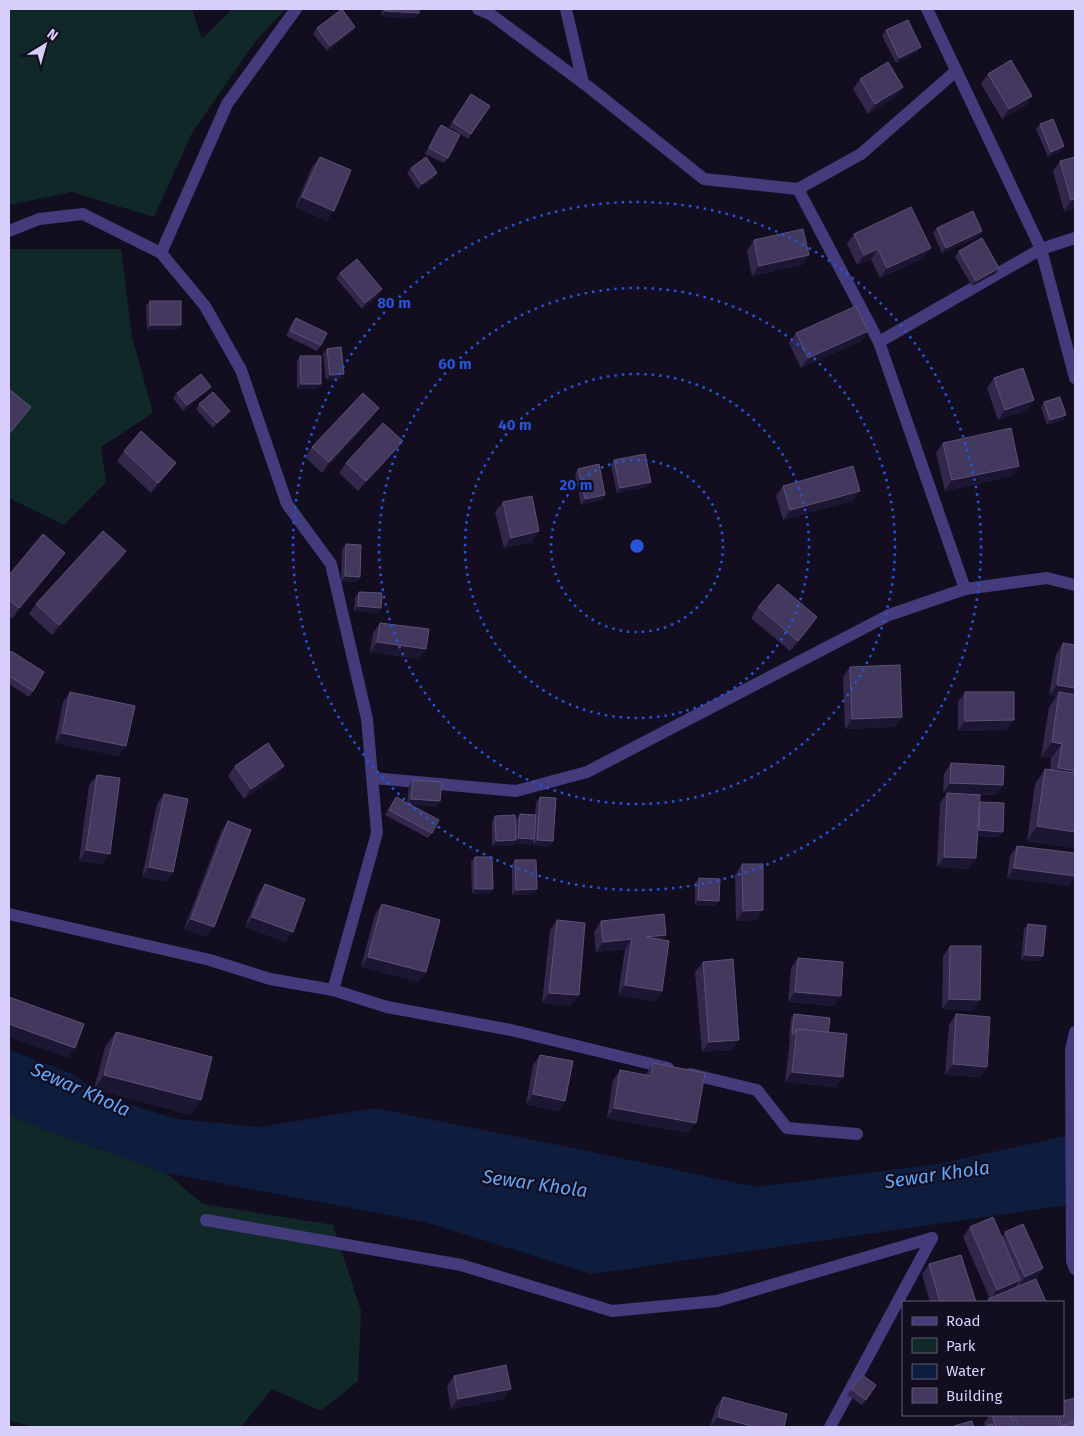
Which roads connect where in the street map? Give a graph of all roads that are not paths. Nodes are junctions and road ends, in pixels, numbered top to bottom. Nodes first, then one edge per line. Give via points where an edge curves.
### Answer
1 (296, 9) edge
2 (478, 9) edge
3 (566, 9) edge
4 (927, 9) edge
5 (956, 71) junction
6 (583, 83) junction
7 (798, 189) junction
8 (9, 231) edge
9 (1075, 238) edge
10 (1041, 249) junction
11 (161, 253) junction
12 (880, 342) junction
13 (1075, 378) edge
14 (1075, 585) edge
15 (965, 589) junction
16 (373, 778) junction
17 (9, 914) edge
18 (333, 990) junction
19 (1075, 1032) edge
20 (857, 1134) dead end
21 (206, 1220) dead end
22 (1074, 1265) edge
23 (830, 1427) edge

1 - 11 street via 227,104
2 - 6 street via 490,14
3 - 6 street
4 - 5 street
5 - 7 street via 861,154
5 - 10 street
6 - 7 street via 704,179
7 - 12 street
8 - 11 street via 39,219 83,214
9 - 10 street
10 - 12 street
10 - 13 street
11 - 16 street via 205,306 241,370 287,504 331,564 366,719
12 - 15 street
14 - 15 street via 1047,578
15 - 16 street via 889,616 587,772 516,791
16 - 18 street via 377,833
17 - 18 street via 210,960 270,979
18 - 20 street via 387,1007 510,1030 757,1090 787,1128
19 - 22 street via 1072,1050
21 - 23 street via 461,1265 612,1311 717,1301 932,1238

